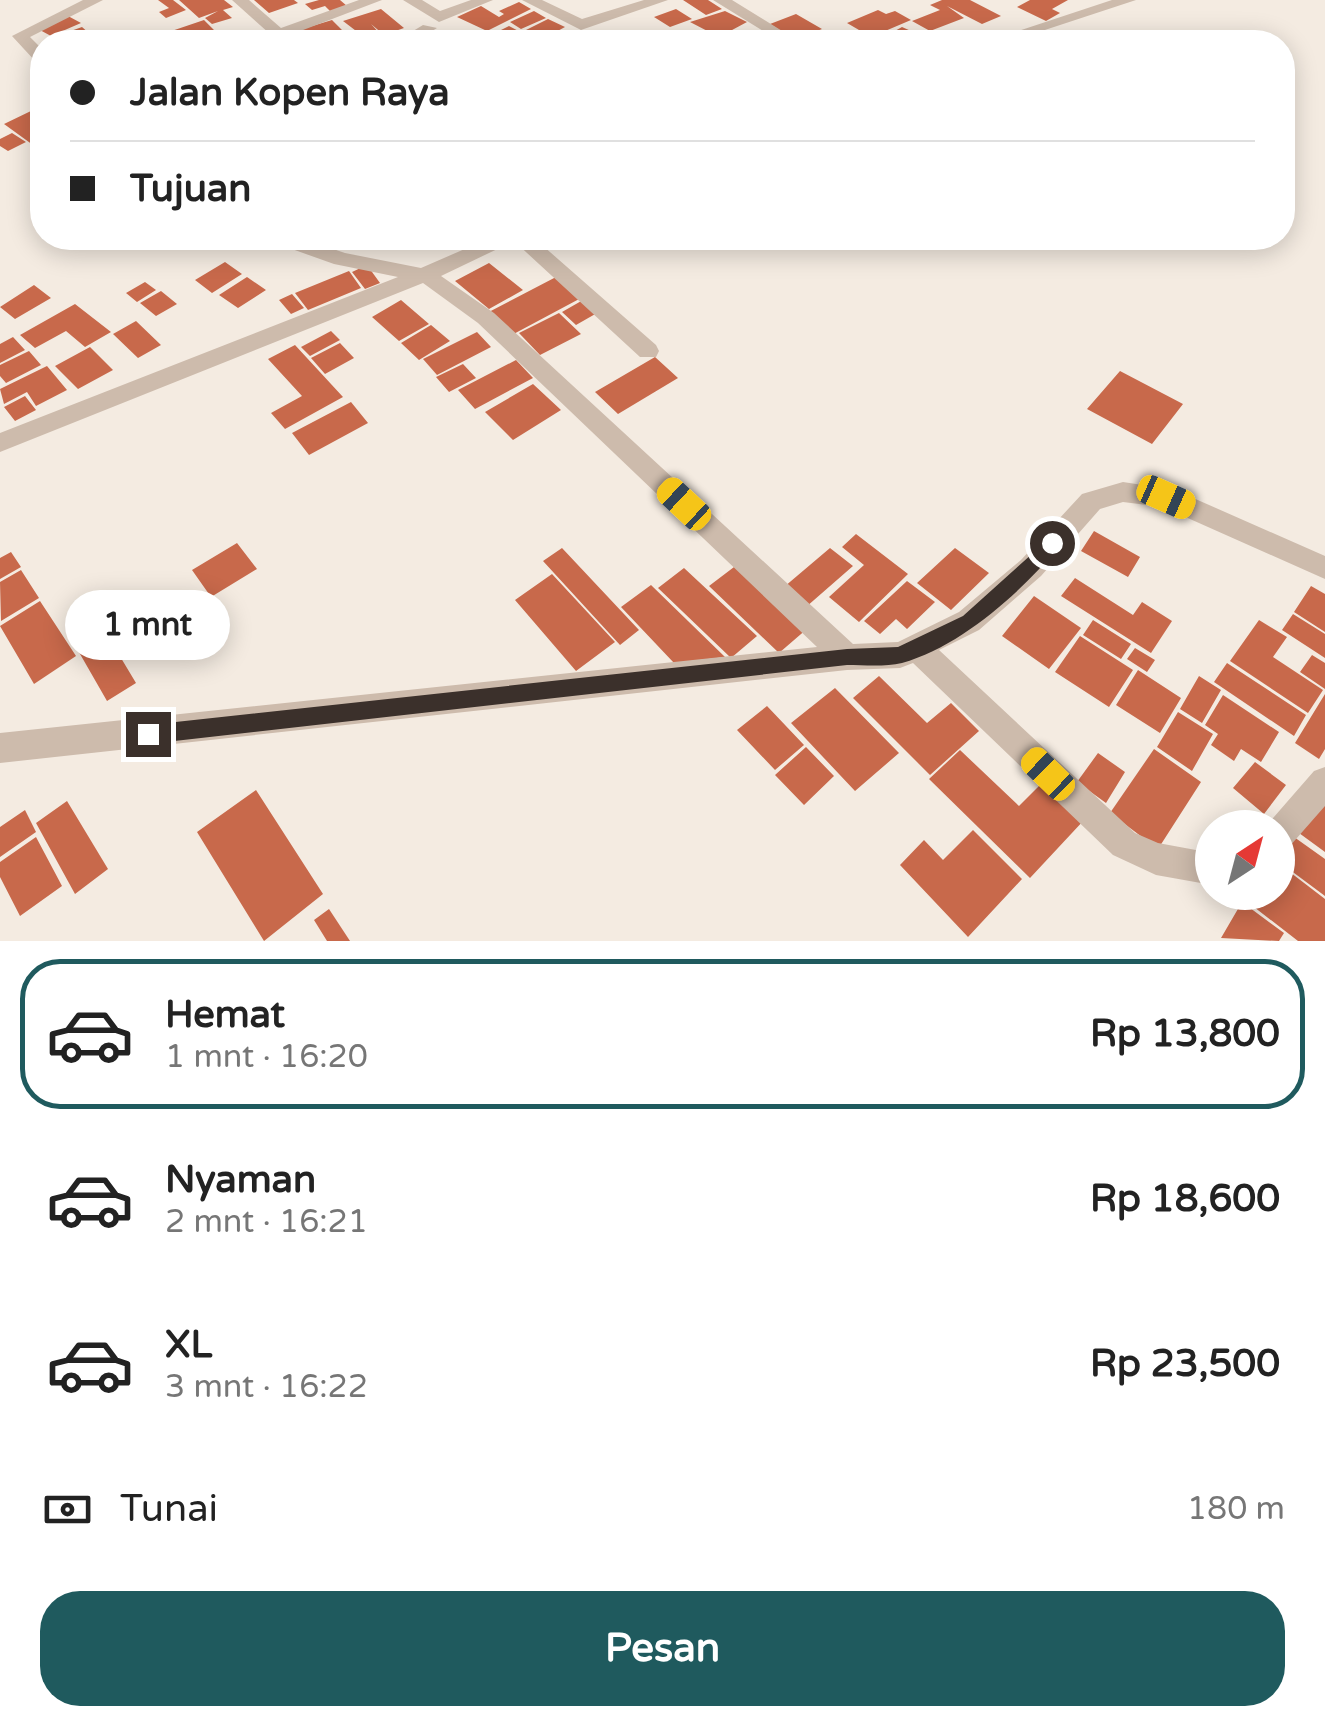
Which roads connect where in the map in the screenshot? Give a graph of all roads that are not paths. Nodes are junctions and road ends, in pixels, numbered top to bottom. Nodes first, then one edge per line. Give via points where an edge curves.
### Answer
1 (94, 0) edge
2 (240, 0) edge
3 (374, 0) edge
4 (411, 0) edge
5 (485, 0) edge
6 (530, 0) edge
7 (660, 0) edge
8 (721, 0) edge
9 (1128, 0) edge
10 (429, 28) dead end
11 (32, 30) edge
12 (274, 30) edge
13 (302, 30) edge
14 (425, 30) edge
15 (772, 30) edge
16 (1032, 30) edge
17 (30, 31) edge
18 (0, 32) edge
19 (20, 36) junction
20 (30, 46) edge
21 (314, 250) edge
22 (481, 250) edge
23 (535, 250) edge
24 (428, 276) junction
25 (648, 351) dead end
26 (0, 443) edge
27 (1325, 568) edge
28 (918, 648) junction
29 (847, 657) junction
30 (0, 748) edge
31 (1325, 782) edge
32 (1295, 816) edge
33 (1195, 866) edge

1 - 11 street
2 - 12 street
3 - 13 street
4 - 5 street via 439,16
6 - 7 street via 583,25
8 - 15 street
9 - 16 street
10 - 14 street
17 - 19 street
18 - 19 street
19 - 20 street
21 - 24 street
22 - 24 street
23 - 25 street
24 - 26 street
24 - 29 street via 486,318
27 - 28 street via 1166,497 1122,492 1091,501 1031,568 969,621
28 - 29 street
28 - 33 street via 1109,832 1147,856
29 - 30 street
31 - 32 street

